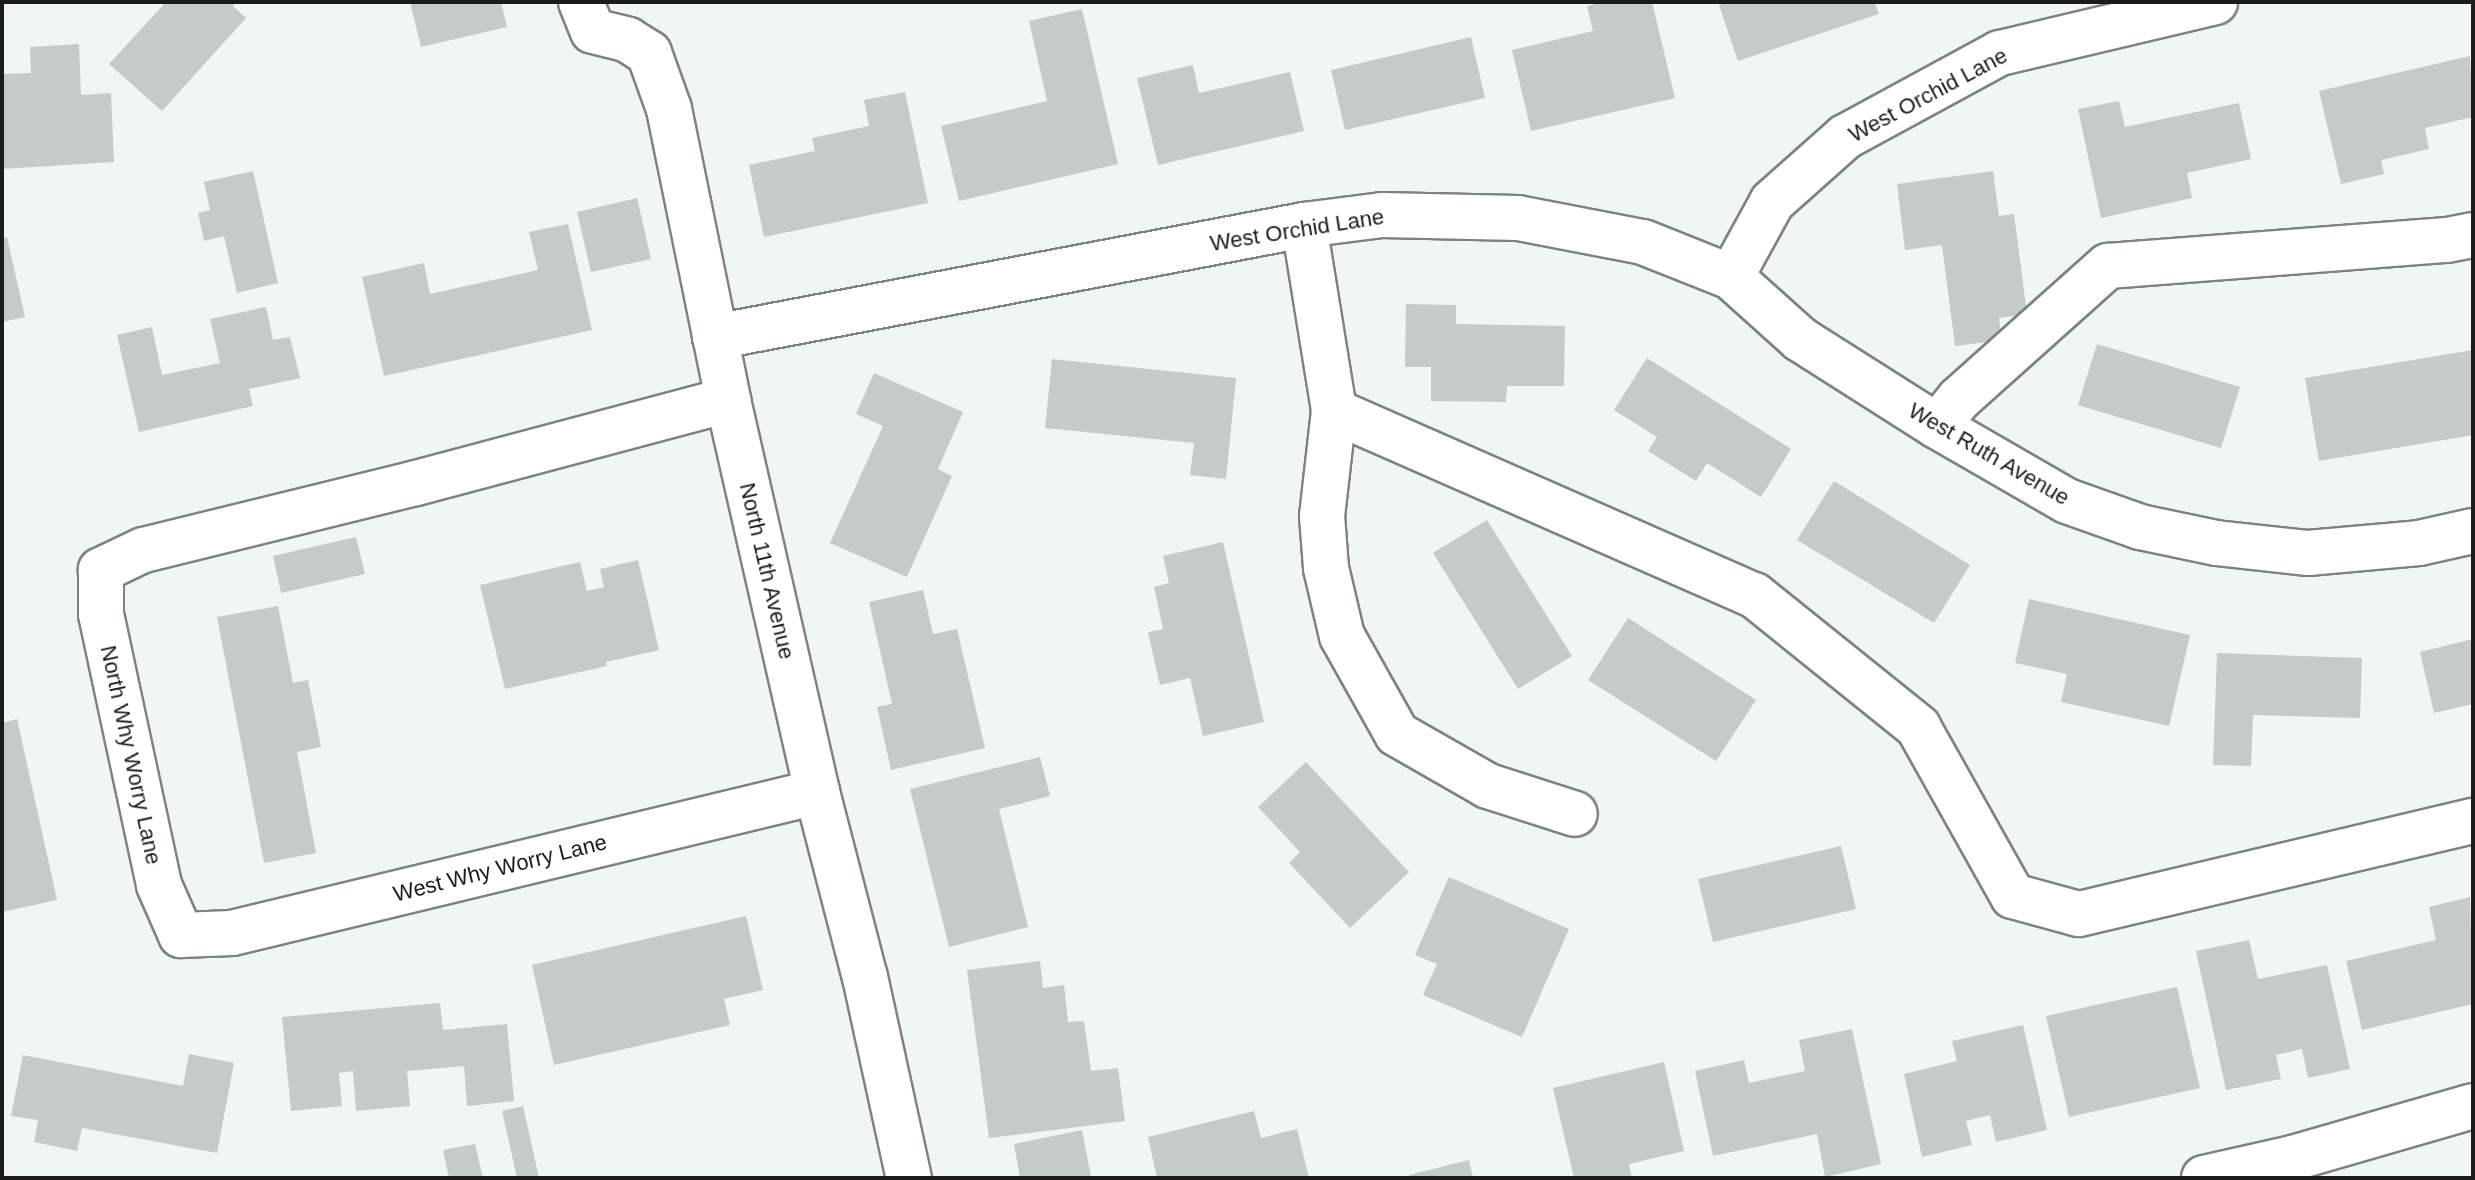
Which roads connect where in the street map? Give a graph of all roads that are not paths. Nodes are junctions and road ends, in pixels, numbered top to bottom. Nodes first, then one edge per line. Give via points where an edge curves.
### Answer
1 (581, 2) edge
2 (2215, 2) edge
3 (1304, 225) junction
4 (2473, 235) edge
5 (1731, 277) junction
6 (715, 337) junction
7 (728, 400) junction
8 (1334, 411) junction
9 (1937, 426) junction
10 (2473, 531) edge
11 (817, 792) junction
12 (1575, 814) dead end
13 (2473, 821) edge
14 (181, 935) joint
15 (2473, 1106) edge
16 (2295, 1168) edge
17 (909, 1178) edge
18 (2204, 1178) edge

1 - 6 street, North 11th Avenue via 593,31 628,40 649,53 669,109
2 - 5 street, West Orchid Lane via 2000,53 1845,137 1772,202
3 - 5 street, West Orchid Lane via 1382,215 1518,218 1643,242
3 - 6 street, West Orchid Lane
3 - 8 street
4 - 9 street via 2108,266 1959,399
5 - 9 street, West Ruth Avenue via 1800,339
6 - 7 street, North 11th Avenue
7 - 11 street, North 11th Avenue
7 - 14 street, North Why Worry Lane via 143,550 101,570 101,614 159,885
8 - 12 street via 1322,516 1326,568 1342,636 1397,734 1488,786
8 - 13 street via 1754,595 1918,727 2013,896 2079,914
9 - 10 street, West Ruth Avenue via 2067,501 2140,527 2216,543 2308,553 2419,543
11 - 14 street, West Why Worry Lane via 232,933
11 - 17 street, North 11th Avenue
15 - 16 street
16 - 18 street

